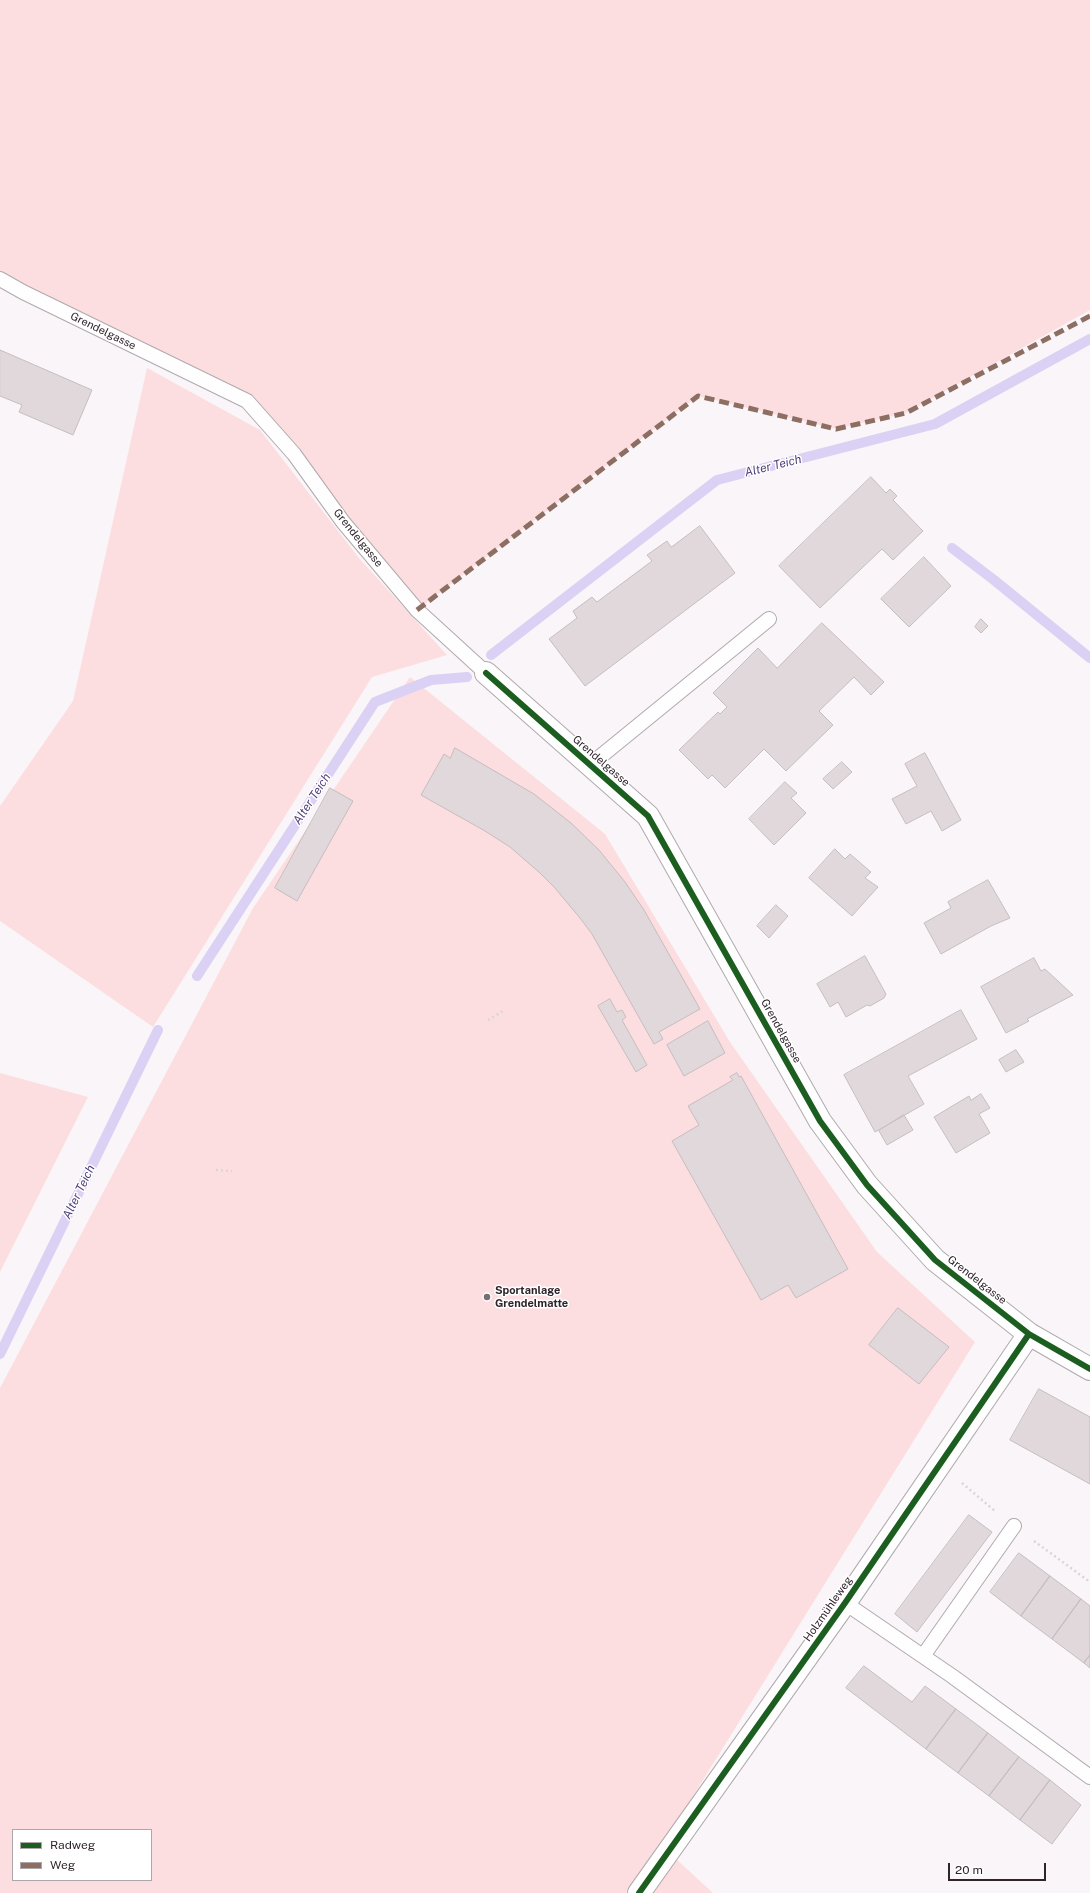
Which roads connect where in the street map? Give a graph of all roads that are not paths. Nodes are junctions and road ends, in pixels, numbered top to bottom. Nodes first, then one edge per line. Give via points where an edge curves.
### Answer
1 (0, 279) edge
2 (769, 619) dead end
3 (486, 673) joint
4 (590, 765) junction
5 (1029, 1334) junction
6 (1090, 1369) edge
7 (1014, 1526) road end
8 (845, 1603) junction
9 (923, 1656) junction
10 (1090, 1777) edge
11 (639, 1893) edge

1 - 3 lane, Grendelgasse via 248,401 294,454 343,522 417,610
2 - 4 lane
3 - 4 street, Grendelgasse
4 - 5 street, Grendelgasse via 648,816 820,1121 866,1185 935,1260
5 - 6 street, Grendelgasse
5 - 8 street, Holzmühleweg
7 - 9 lane
8 - 9 lane
8 - 11 street, Holzmühleweg
9 - 10 lane

